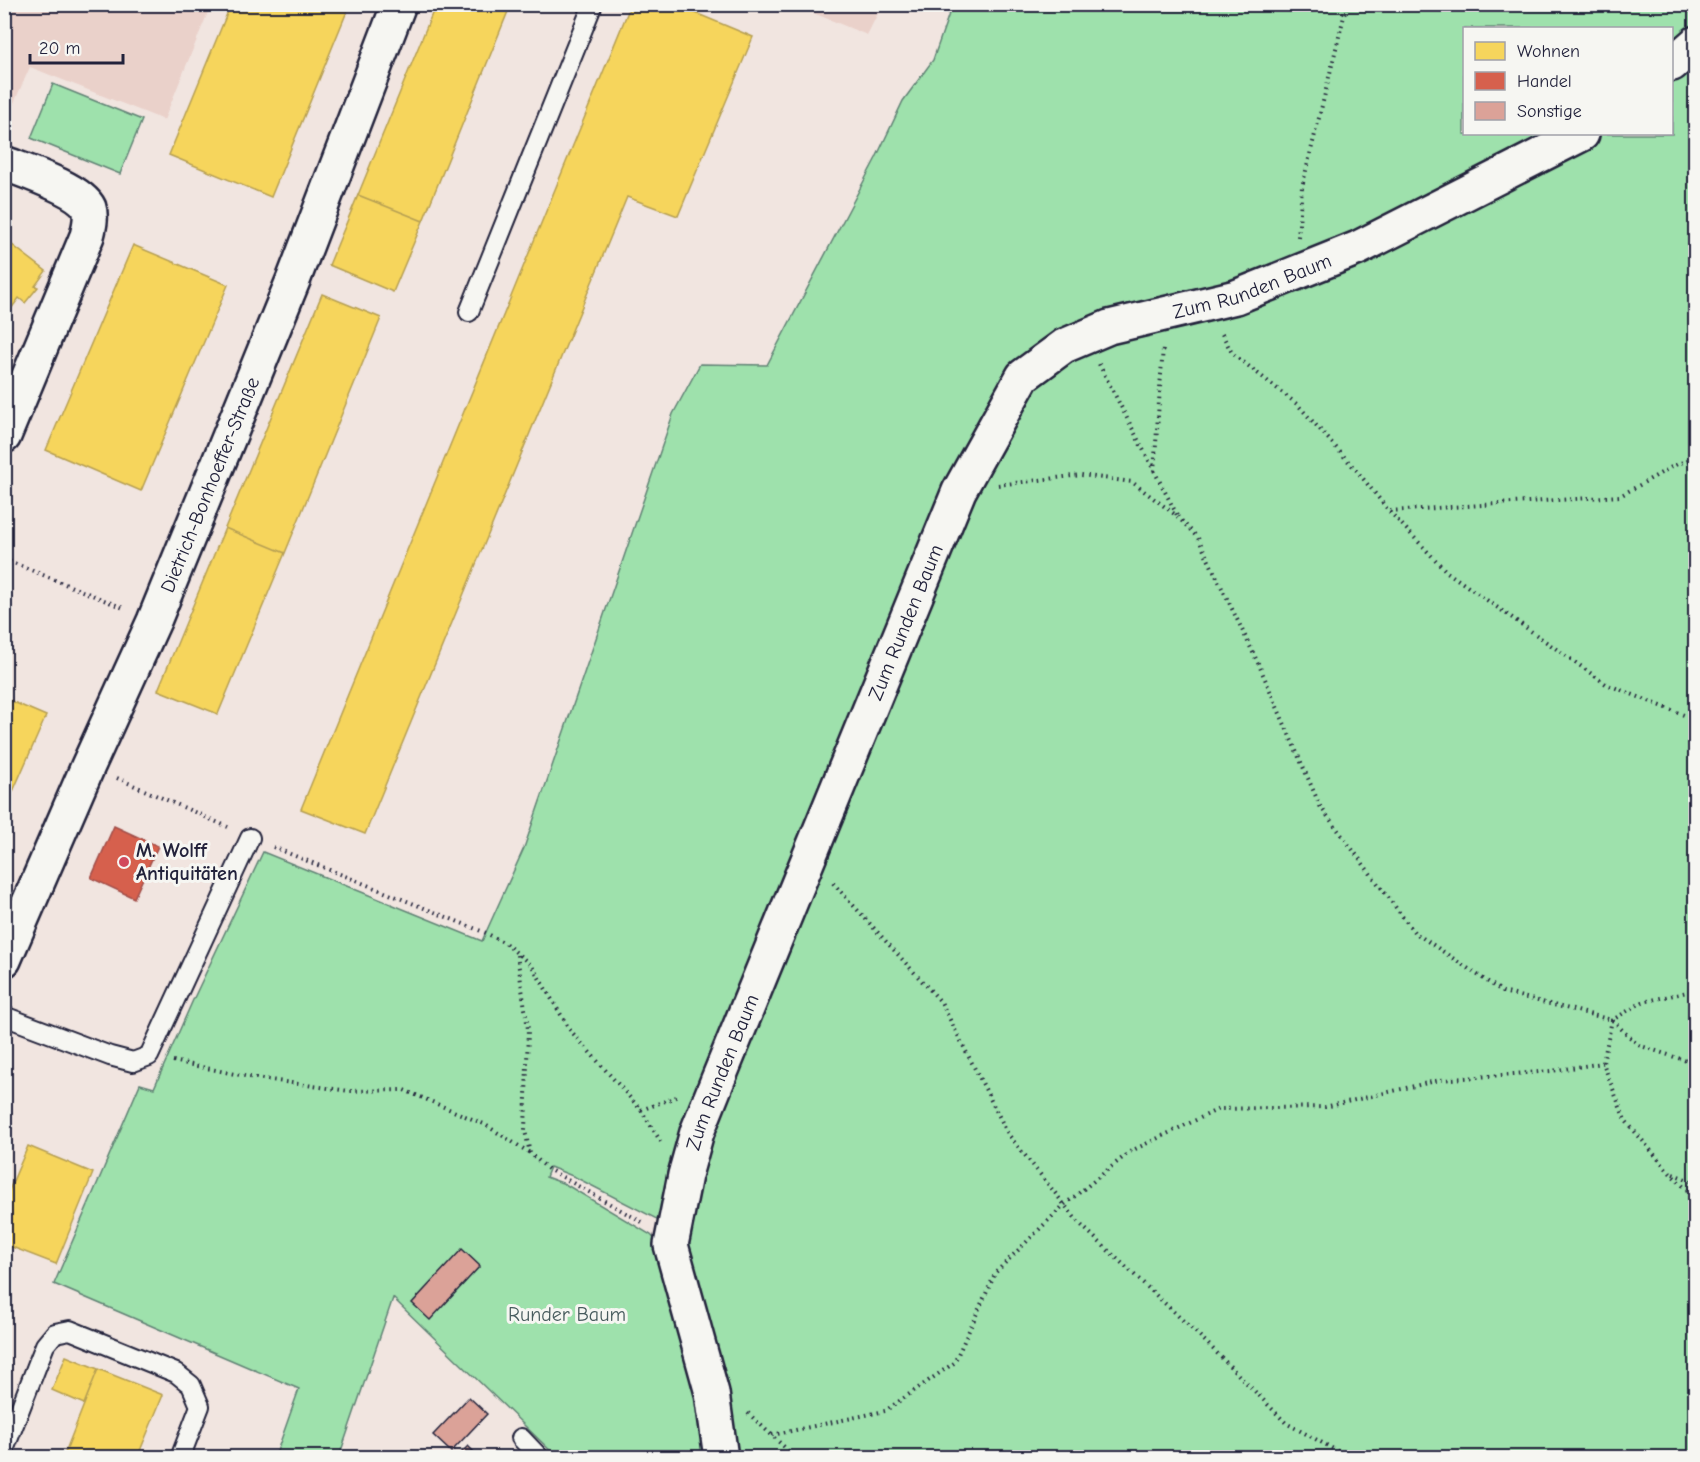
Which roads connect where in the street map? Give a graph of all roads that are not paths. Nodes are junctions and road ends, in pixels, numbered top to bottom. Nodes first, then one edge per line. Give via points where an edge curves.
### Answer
1 (399, 4) edge
2 (593, 4) edge
3 (1695, 43) edge
4 (1673, 62) edge
5 (1580, 135) edge
6 (4, 163) edge
7 (469, 312) dead end
8 (4, 436) edge
9 (250, 838) road end
10 (4, 960) edge
11 (4, 1016) edge
12 (521, 1438) dead end
13 (4, 1450) edge
14 (180, 1458) edge
15 (540, 1458) edge
16 (721, 1458) edge

1 - 10 street, Dietrich-Bonhoeffer-Straße via 294,278 154,621
2 - 7 lane
3 - 4 street
5 - 16 street, Zum Runden Baum via 1358,248 1236,297 1109,327 1064,346 1023,376 959,491 713,1092 685,1175 672,1245 712,1394
6 - 8 street via 65,188 83,200 90,222
9 - 11 lane via 149,1056 133,1062 110,1056
12 - 15 lane
13 - 14 lane via 45,1346 55,1333 70,1330 176,1373 191,1385 200,1406

